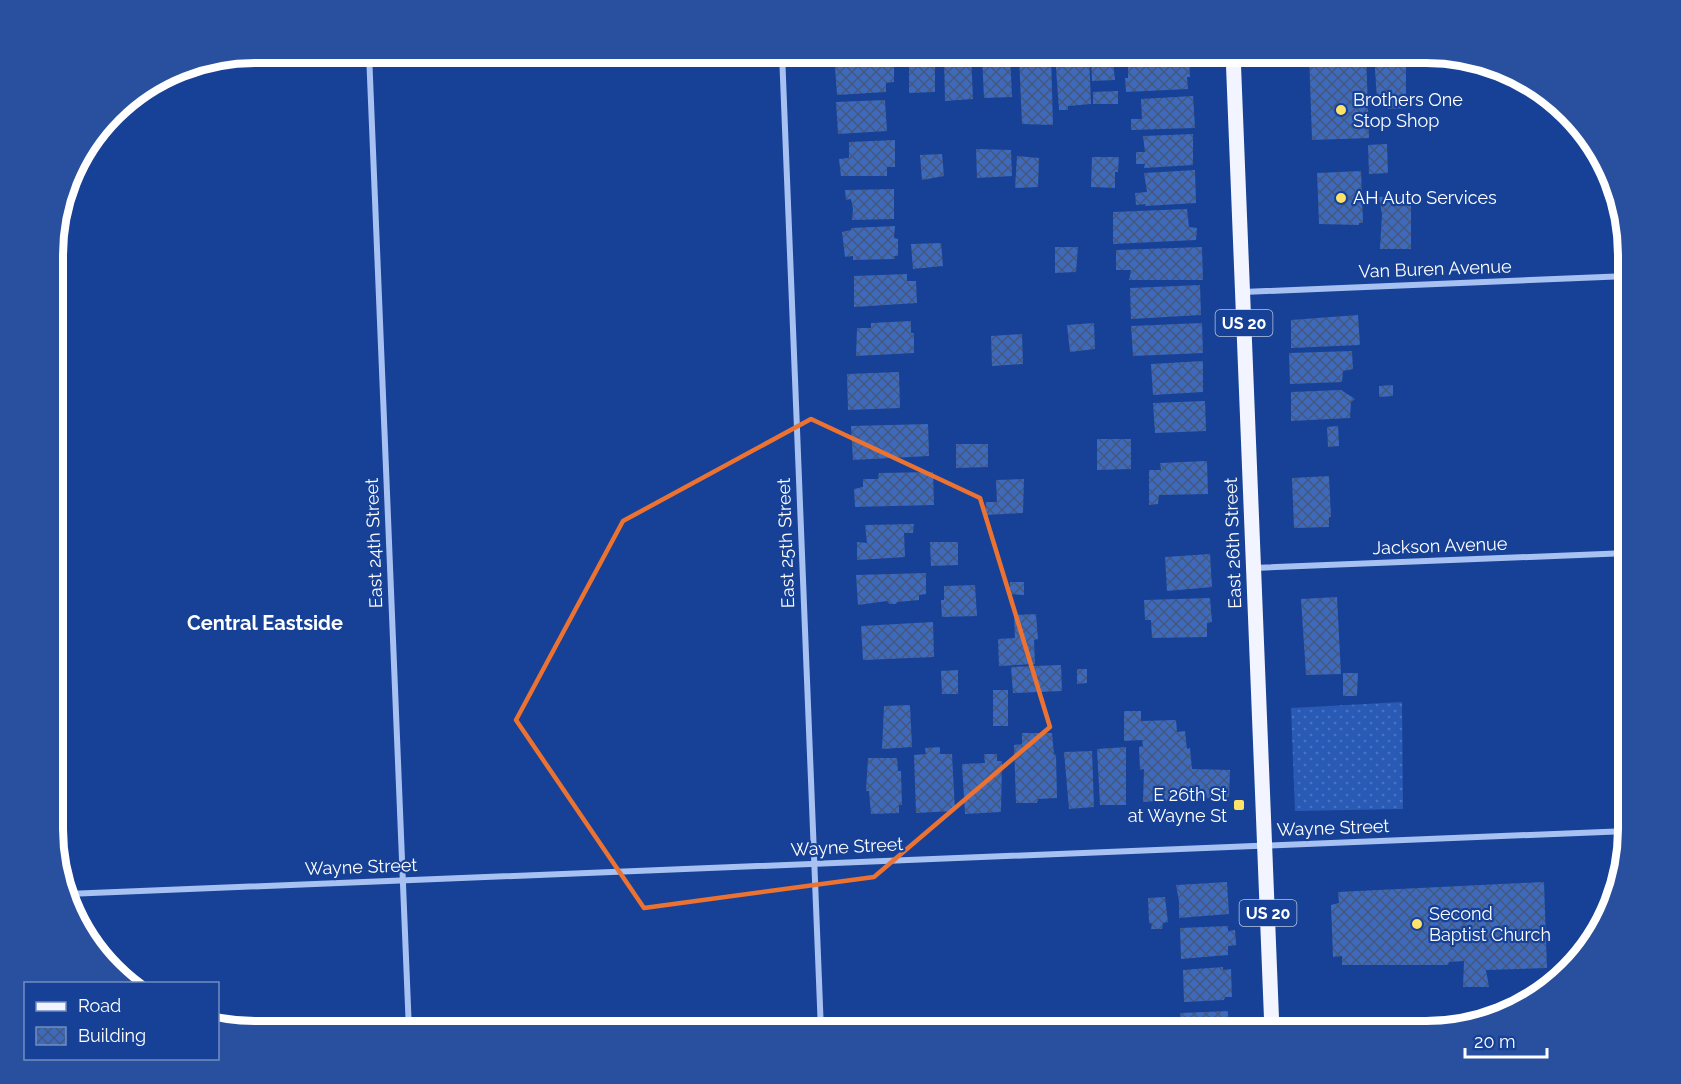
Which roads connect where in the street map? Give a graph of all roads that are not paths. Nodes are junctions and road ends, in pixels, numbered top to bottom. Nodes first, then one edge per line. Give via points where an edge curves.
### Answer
1 (369, 63) edge
2 (782, 63) edge
3 (1233, 63) edge
4 (1618, 276) edge
5 (1243, 292) junction
6 (1618, 553) edge
7 (1254, 568) junction
8 (1618, 831) edge
9 (1265, 846) junction
10 (814, 864) junction
11 (403, 880) junction
12 (74, 894) edge
13 (409, 1021) edge
14 (821, 1021) edge
15 (1272, 1021) edge

1 - 11 street, East 24th Street
2 - 10 street, East 25th Street
3 - 5 main road, East 26th Street / US 20
4 - 5 street, Van Buren Avenue
5 - 7 main road, East 26th Street / US 20
6 - 7 street, Jackson Avenue
7 - 9 main road, East 26th Street / US 20
8 - 9 street, Wayne Street
9 - 10 street, Wayne Street
9 - 15 main road, East 26th Street / US 20
10 - 11 street, Wayne Street
10 - 14 street, East 25th Street
11 - 12 street, Wayne Street
11 - 13 street, East 24th Street

